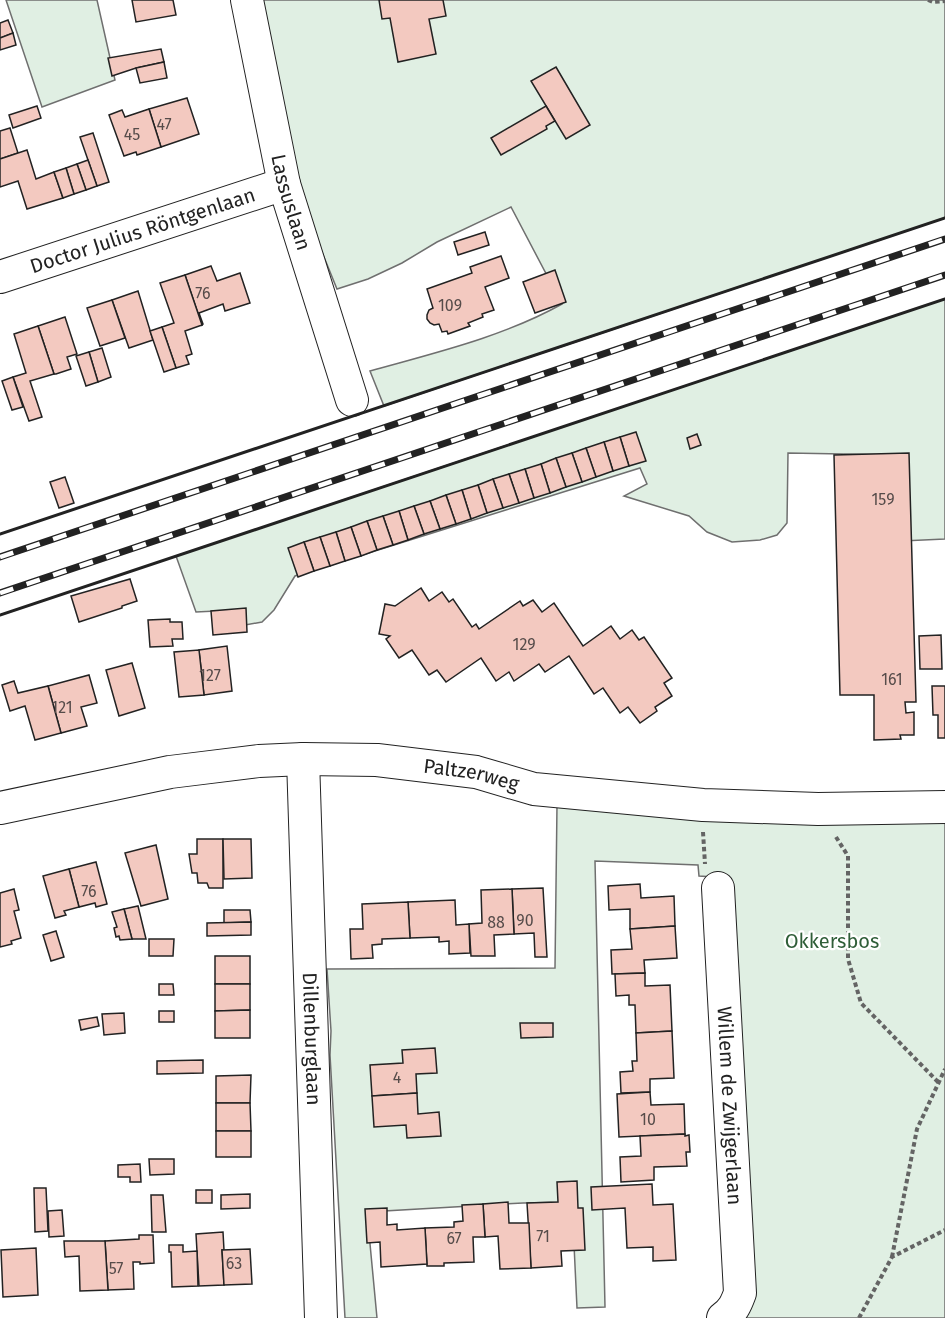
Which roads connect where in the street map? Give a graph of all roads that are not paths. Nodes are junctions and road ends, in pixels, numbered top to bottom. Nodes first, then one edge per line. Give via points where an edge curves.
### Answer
1 (247, 0) edge
2 (284, 184) junction
3 (0, 277) edge
4 (352, 400) dead end
5 (303, 759) junction
6 (945, 807) edge
7 (0, 808) edge
8 (718, 888) road end
9 (321, 1318) edge
10 (723, 1318) edge

1 - 2 street, Lassuslaan
2 - 3 street, Doctor Julius Röntgenlaan
2 - 4 street, Lassuslaan
5 - 6 street, Paltzerweg via 377,760 476,772 534,789 703,805 818,809
5 - 7 street, Paltzerweg via 170,772
5 - 9 street, Dillenburglaan
8 - 10 street, Willem de Zwijgerlaan via 740,1293 736,1306

